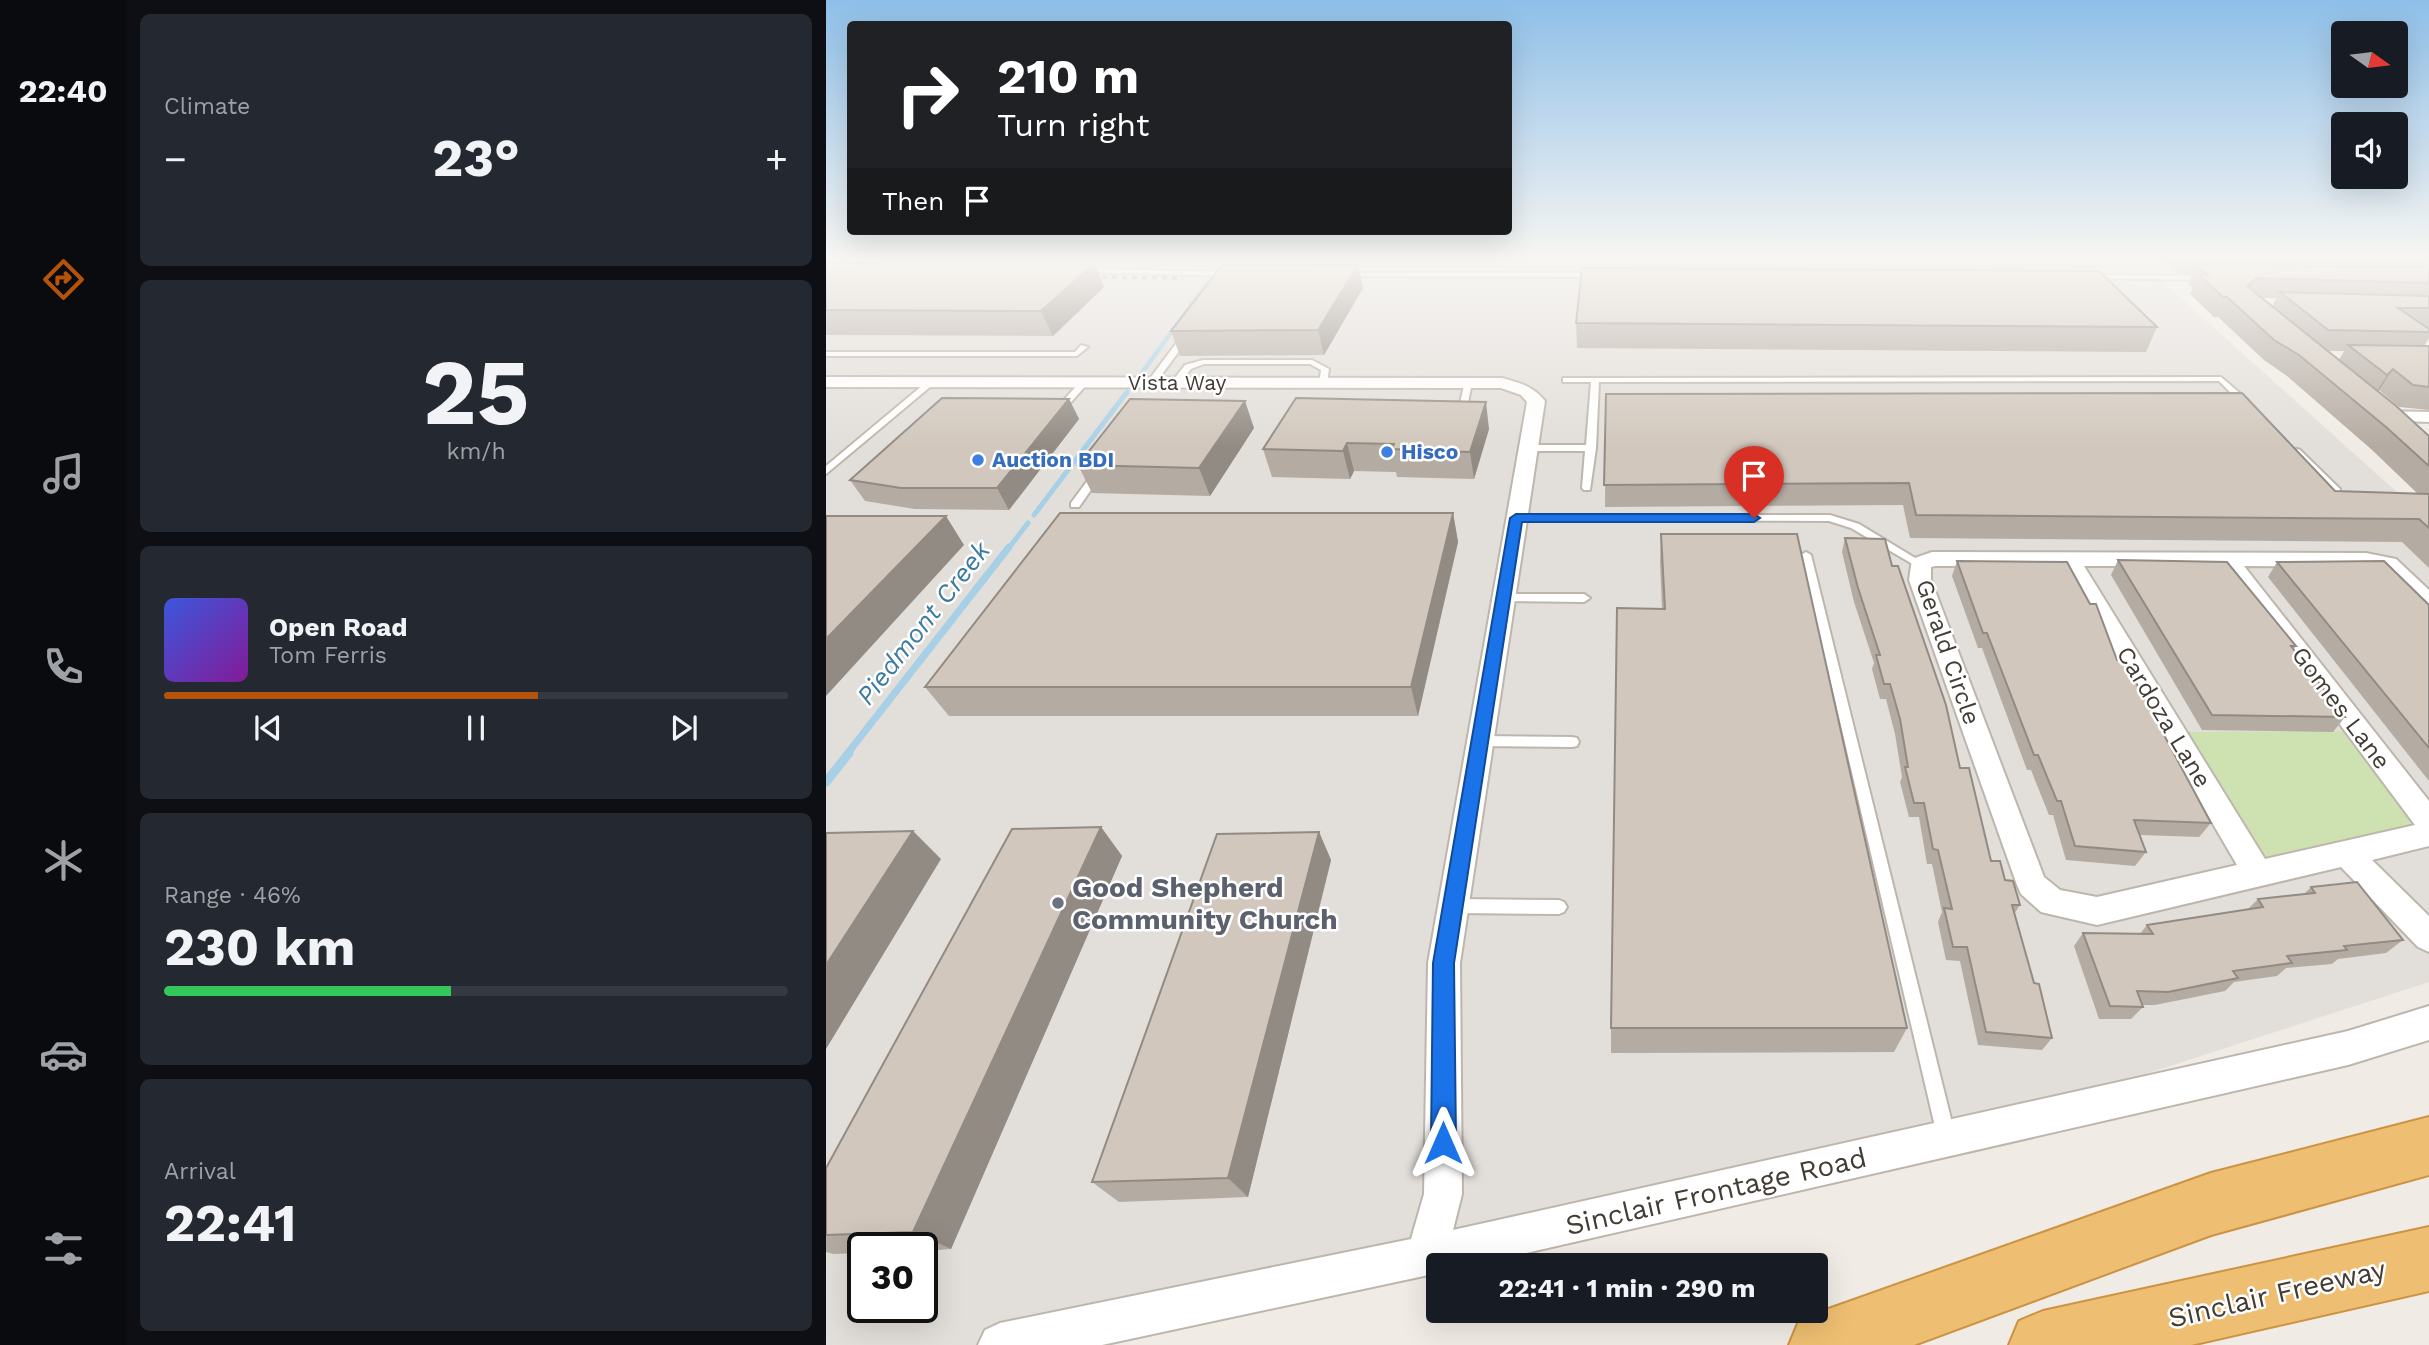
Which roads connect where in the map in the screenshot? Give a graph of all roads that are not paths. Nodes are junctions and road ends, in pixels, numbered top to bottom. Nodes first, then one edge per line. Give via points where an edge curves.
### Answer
1 (1193, 328) edge
2 (1084, 347) dead end
3 (826, 354) edge
4 (1566, 380) dead end
5 (1595, 380) junction
6 (826, 382) edge
7 (932, 382) junction
8 (1084, 383) junction
9 (1151, 383) junction
10 (1468, 383) junction
11 (2368, 404) edge
12 (1062, 407) edge
13 (2250, 407) edge
14 (1462, 412) edge
15 (2383, 416) junction
16 (2429, 417) edge
17 (2401, 430) edge
18 (2289, 444) edge
19 (1528, 448) junction
20 (1591, 448) junction
21 (1106, 460) edge
22 (826, 471) edge
23 (1587, 488) dead end
24 (2337, 491) edge
25 (1075, 505) dead end
26 (1516, 518) junction
27 (1806, 555) dead end
28 (2070, 559) junction
29 (2228, 560) junction
30 (1920, 564) junction
31 (1504, 598) junction
32 (1584, 598) dead end
33 (2429, 602) edge
34 (1479, 741) junction
35 (1572, 741) dead end
36 (2429, 822) edge
37 (2429, 834) edge
38 (2347, 853) junction
39 (2258, 874) junction
40 (1452, 906) junction
41 (1559, 907) dead end
42 (2429, 937) edge
43 (2429, 1023) edge
44 (1947, 1139) junction
45 (2429, 1146) edge
46 (2429, 1161) edge
47 (2211, 1204) junction
48 (1427, 1253) edge
49 (1439, 1253) edge
50 (1426, 1256) edge
51 (2429, 1259) edge
52 (1000, 1345) edge
53 (1823, 1345) edge
54 (2043, 1345) edge

1 - 9 lane
2 - 3 lane via 1077,354
4 - 5 lane
5 - 13 lane via 2221,379
5 - 20 lane
6 - 7 street, Vista Way
7 - 8 street, Vista Way
7 - 22 lane
8 - 9 street, Vista Way
8 - 12 lane
9 - 10 street, Vista Way
10 - 14 lane
10 - 19 street, Vista Way via 1502,383 1527,391 1536,401
11 - 15 street
15 - 16 street
15 - 17 street
18 - 24 lane
19 - 20 lane
19 - 26 street
20 - 23 lane
21 - 25 lane
26 - 30 lane via 1830,518 1855,526
26 - 31 street
27 - 44 lane
28 - 29 street, Gerald Circle
28 - 30 street, Gerald Circle via 1932,559
28 - 39 street, Cardoza Lane
29 - 33 street, Gerald Circle via 2388,564
29 - 36 street, Gomes Lane
30 - 39 street, Gerald Circle via 1920,580 2032,885 2052,902 2097,911
31 - 32 lane
31 - 34 street
34 - 35 lane
34 - 40 street
37 - 38 street, Gerald Circle
38 - 39 street, Gerald Circle
38 - 42 street
40 - 41 lane
40 - 48 street via 1444,963 1443,1194
43 - 44 street, Sinclair Frontage Road via 2348,1048
44 - 49 street, Sinclair Frontage Road
45 - 47 highway
46 - 47 highway
47 - 53 highway
50 - 52 street, Sinclair Frontage Road
51 - 54 highway, Sinclair Freeway

